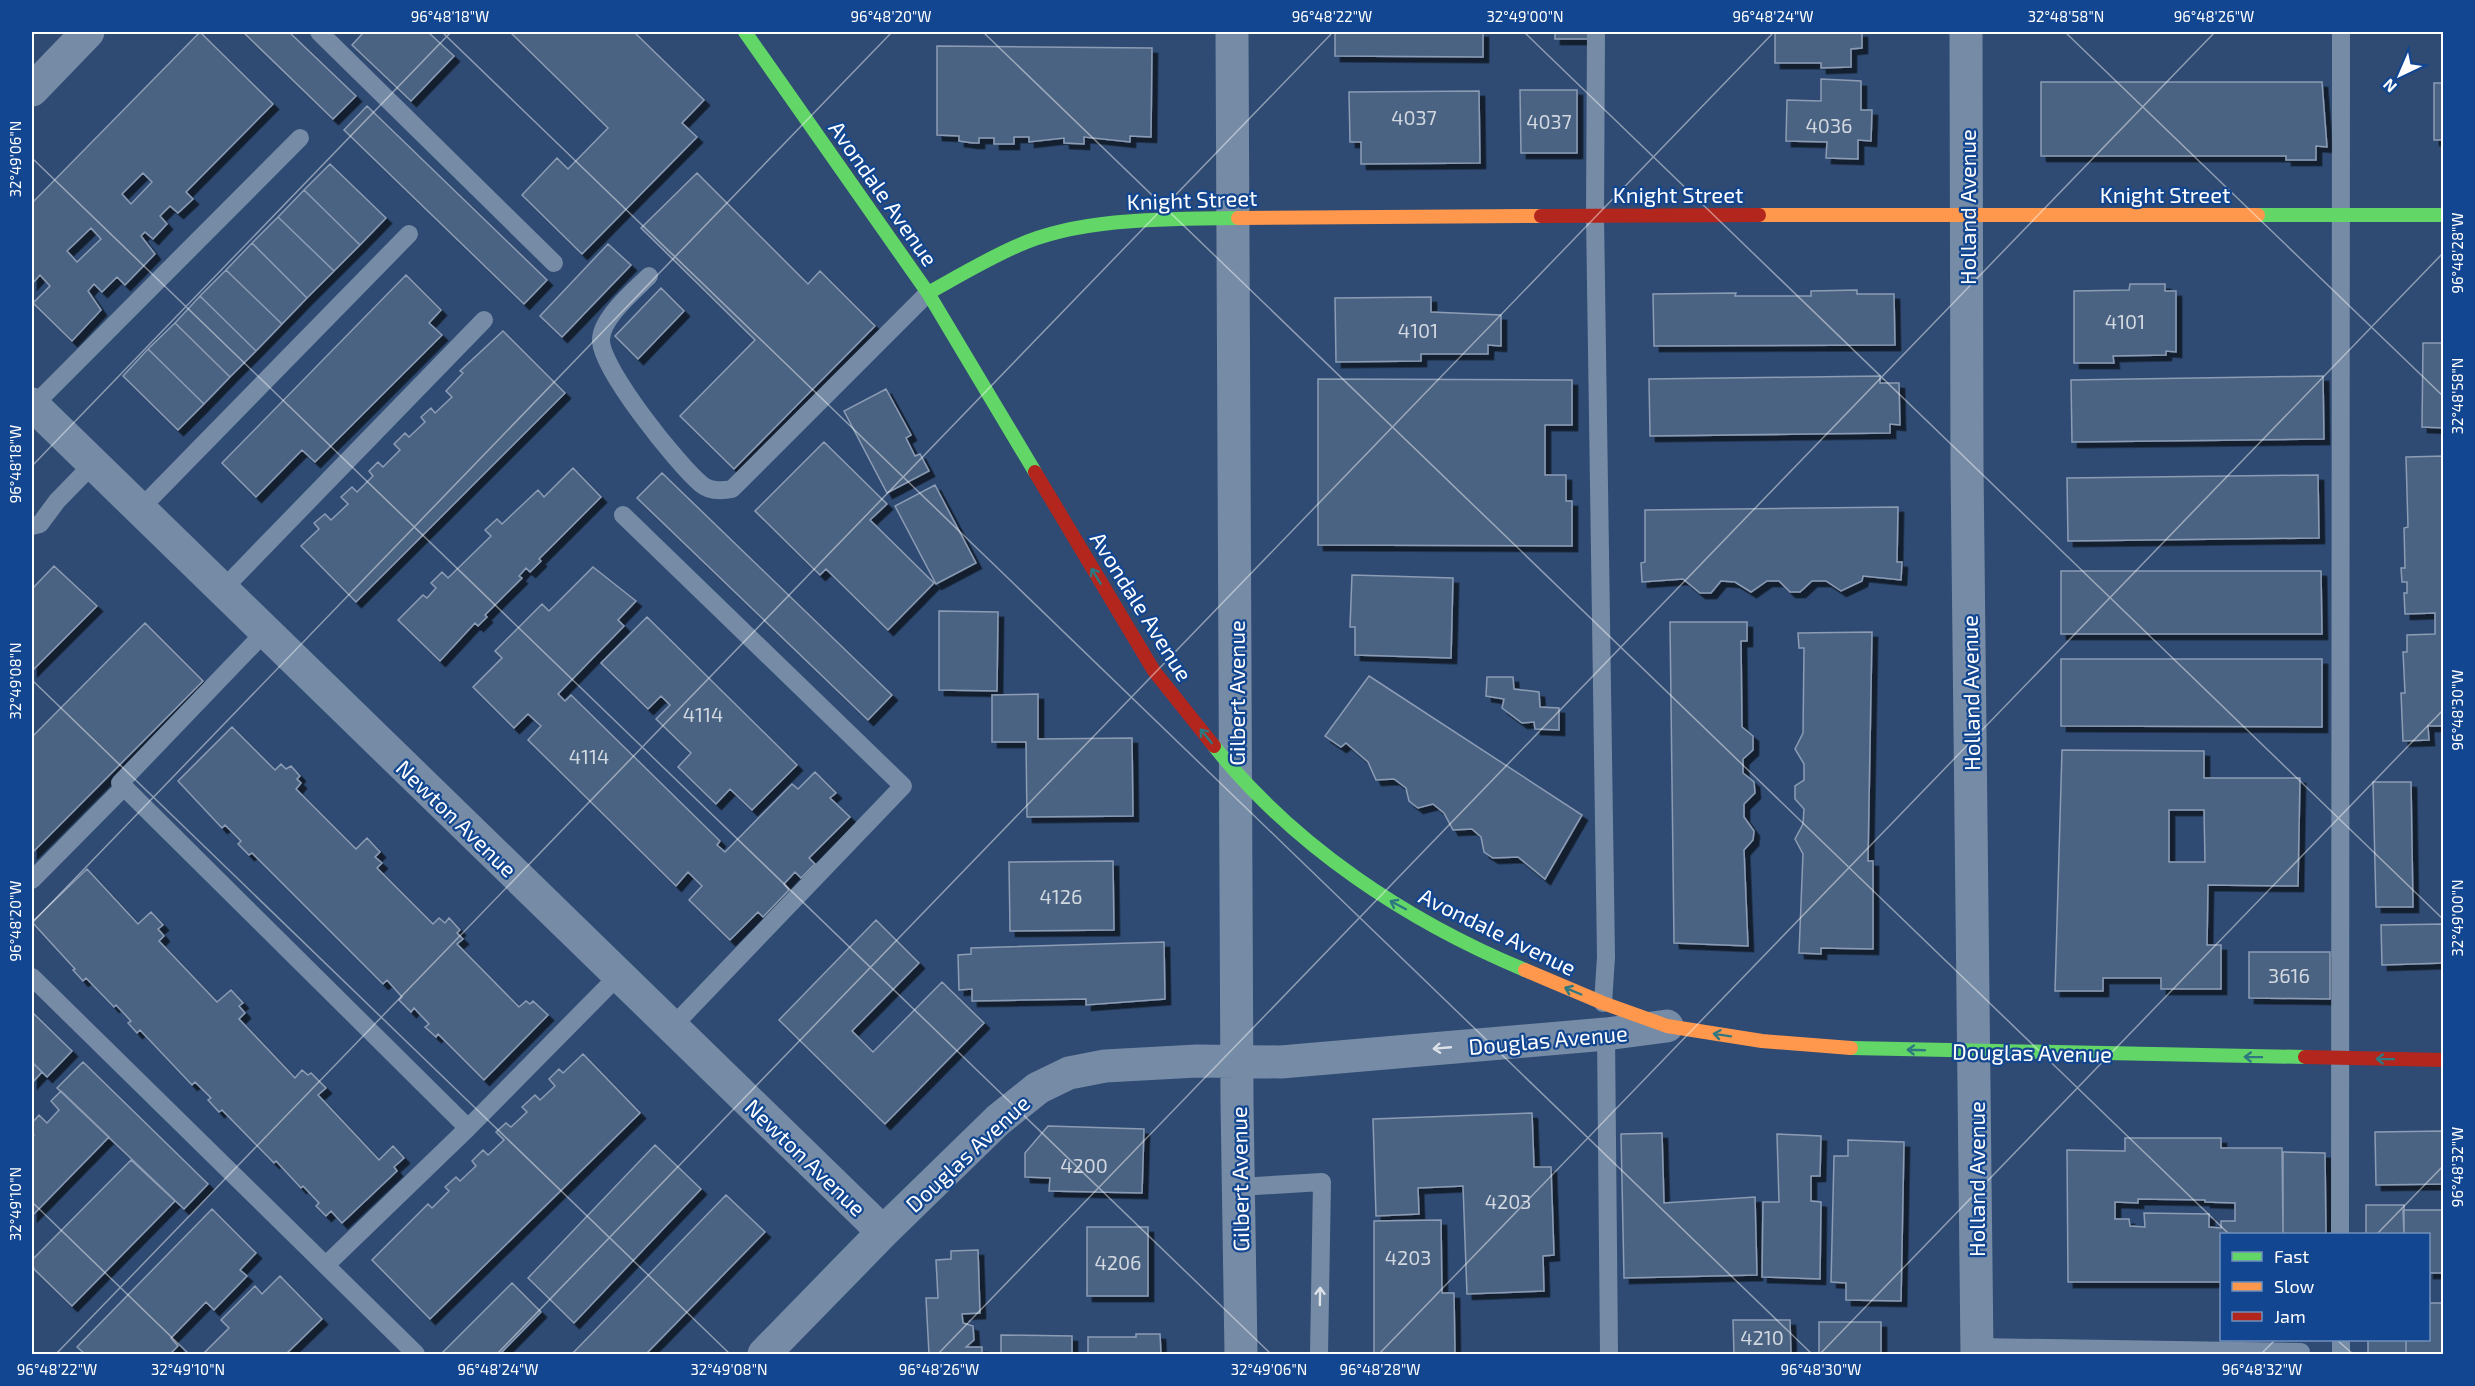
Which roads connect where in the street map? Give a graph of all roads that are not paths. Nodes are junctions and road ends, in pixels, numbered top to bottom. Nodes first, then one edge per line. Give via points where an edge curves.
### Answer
1 (88, 32) edge
2 (319, 32) edge
3 (745, 32) edge
4 (1232, 32) edge
5 (1596, 32) edge
6 (1966, 32) edge
7 (2341, 32) edge
8 (32, 90) edge
9 (300, 138) dead end
10 (1967, 214) junction
11 (1595, 216) junction
12 (2340, 216) junction
13 (2444, 216) edge
14 (1234, 218) junction
15 (409, 234) dead end
16 (554, 263) dead end
17 (649, 276) dead end
18 (928, 293) junction
19 (484, 320) dead end
20 (32, 405) edge
21 (93, 464) junction
22 (139, 510) junction
23 (623, 515) dead end
24 (32, 526) edge
25 (222, 590) junction
26 (266, 632) junction
27 (1237, 775) junction
28 (124, 787) junction
29 (32, 880) edge
30 (619, 975) junction
31 (32, 977) edge
32 (1604, 1019) junction
33 (1667, 1026) joint
34 (672, 1027) junction
35 (1975, 1051) junction
36 (2340, 1058) junction
37 (2444, 1060) edge
38 (1238, 1063) junction
39 (468, 1128) junction
40 (1239, 1187) junction
41 (883, 1232) junction
42 (2340, 1233) edge
43 (326, 1265) junction
44 (1977, 1351) edge
45 (2301, 1352) dead end
46 (416, 1354) edge
47 (764, 1354) edge
48 (1241, 1354) edge
49 (1319, 1354) edge
50 (1609, 1354) edge

1 - 8 street
2 - 16 lane
3 - 18 main road, Avondale Avenue
4 - 14 street, Gilbert Avenue
5 - 11 lane
6 - 10 street, Holland Avenue
7 - 12 lane
9 - 20 lane
10 - 11 main road, Knight Street
10 - 12 main road, Knight Street
10 - 35 street, Holland Avenue
11 - 14 main road, Knight Street
11 - 32 lane
12 - 13 main road, Knight Street
12 - 36 lane
14 - 18 main road, Knight Street via 1106,223 1058,232 1018,245
14 - 27 street, Gilbert Avenue
15 - 22 lane
17 - 18 lane via 605,323 601,342 643,420 702,486 719,491 732,489
27 -> 18 main road, Avondale Avenue via 1154,671
19 - 25 lane
20 - 21 street, Newton Avenue
21 - 22 street, Newton Avenue
21 - 24 lane via 40,524
22 - 25 street, Newton Avenue
23 - 34 lane via 903,786
25 - 26 street, Newton Avenue
26 - 28 lane via 120,783
26 - 30 street, Newton Avenue
32 -> 27 main road, Avondale Avenue via 1385,898 1312,846
27 - 38 street, Gilbert Avenue
28 - 29 lane
28 - 39 lane
30 - 34 street, Newton Avenue
30 - 39 lane
31 - 43 lane
32 - 33 street, Douglas Avenue
32 -> 38 street, Douglas Avenue via 1281,1062
32 - 50 lane
35 -> 33 main road, Douglas Avenue via 1762,1041
34 - 41 street, Newton Avenue
36 -> 35 main road, Douglas Avenue
35 - 44 street, Holland Avenue
37 -> 36 main road, Douglas Avenue
36 - 42 lane
38 - 40 street, Gilbert Avenue
38 - 41 street, Douglas Avenue via 1105,1066 1069,1073 1038,1088 998,1120
39 - 43 lane
40 - 48 street, Gilbert Avenue
49 -> 40 lane via 1322,1182
41 - 47 street, Douglas Avenue
43 - 46 lane
44 - 45 lane

